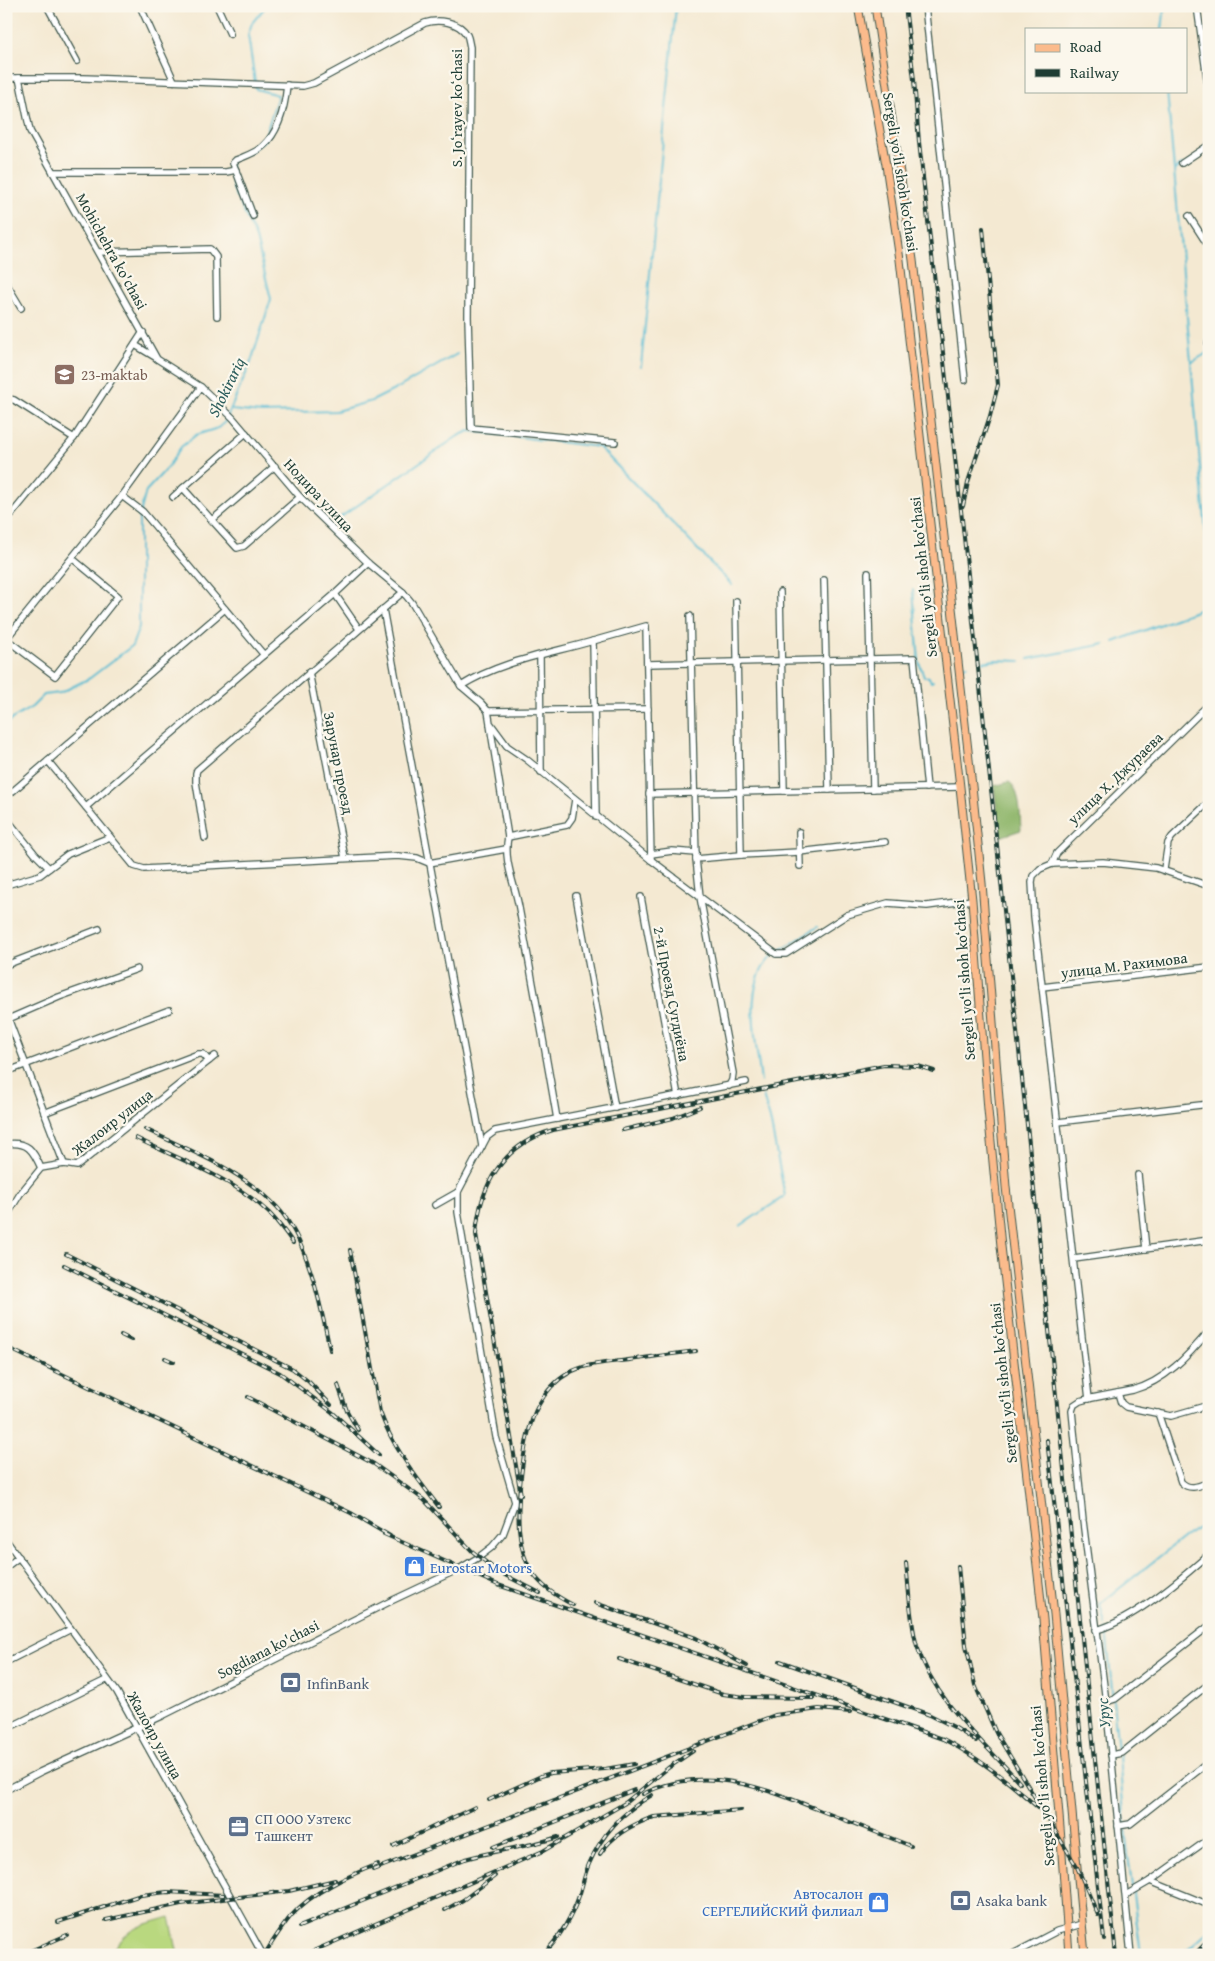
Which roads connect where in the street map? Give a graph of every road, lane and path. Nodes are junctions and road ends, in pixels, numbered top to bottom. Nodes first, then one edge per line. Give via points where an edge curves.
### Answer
1 (47, 6) edge
2 (140, 6) edge
3 (217, 6) edge
4 (858, 6) edge
5 (874, 6) edge
6 (925, 6) edge
7 (1197, 6) edge
8 (230, 34) dead end
9 (77, 61) dead end
10 (6, 78) edge
11 (19, 78) junction
12 (174, 80) junction
13 (287, 86) junction
14 (1209, 93) edge
15 (1209, 145) edge
16 (1182, 163) dead end
17 (236, 170) junction
18 (53, 172) junction
19 (253, 216) dead end
20 (1189, 216) dead end
21 (1209, 247) edge
22 (99, 252) junction
23 (6, 283) edge
24 (21, 308) dead end
25 (217, 316) dead end
26 (143, 332) junction
27 (135, 345) junction
28 (157, 359) junction
29 (965, 380) dead end
30 (202, 387) junction
31 (6, 401) edge
32 (246, 433) junction
33 (74, 438) junction
34 (615, 442) dead end
35 (275, 466) junction
36 (183, 488) junction
37 (122, 496) junction
38 (173, 497) dead end
39 (300, 497) junction
40 (212, 520) junction
41 (6, 521) edge
42 (73, 558) junction
43 (368, 563) junction
44 (868, 573) dead end
45 (824, 580) dead end
46 (403, 592) junction
47 (780, 592) dead end
48 (335, 594) junction
49 (736, 601) dead end
50 (225, 609) junction
51 (383, 609) junction
52 (690, 616) dead end
53 (359, 629) junction
54 (6, 639) edge
55 (593, 641) junction
56 (264, 655) junction
57 (540, 656) junction
58 (870, 659) junction
59 (826, 660) junction
60 (781, 661) junction
61 (737, 662) junction
62 (692, 663) junction
63 (647, 664) junction
64 (309, 672) junction
65 (461, 686) junction
66 (1209, 704) edge
67 (648, 709) junction
68 (540, 710) junction
69 (594, 710) junction
70 (488, 711) junction
71 (1200, 712) junction
72 (1209, 720) edge
73 (490, 723) junction
74 (48, 761) junction
75 (541, 772) junction
76 (927, 788) junction
77 (960, 788) junction
78 (873, 789) junction
79 (829, 790) junction
80 (784, 791) junction
81 (740, 792) junction
82 (695, 793) junction
83 (649, 794) junction
84 (6, 798) edge
85 (575, 800) junction
86 (1209, 802) edge
87 (86, 807) junction
88 (596, 817) junction
89 (6, 818) edge
90 (798, 832) dead end
91 (110, 836) junction
92 (508, 837) junction
93 (205, 838) dead end
94 (885, 842) dead end
95 (506, 849) junction
96 (799, 852) junction
97 (741, 855) junction
98 (696, 856) junction
99 (651, 857) junction
100 (345, 858) junction
101 (429, 863) junction
102 (1052, 864) junction
103 (800, 866) dead end
104 (49, 868) junction
105 (1164, 869) junction
106 (6, 885) edge
107 (1209, 886) edge
108 (576, 896) dead end
109 (641, 896) dead end
110 (700, 897) junction
111 (972, 900) junction
112 (99, 928) dead end
113 (6, 964) edge
114 (1209, 967) edge
115 (137, 969) dead end
116 (1042, 987) junction
117 (169, 1010) dead end
118 (6, 1013) edge
119 (8, 1020) edge
120 (215, 1056) dead end
121 (209, 1061) junction
122 (27, 1064) junction
123 (6, 1072) edge
124 (746, 1082) dead end
125 (729, 1086) junction
126 (678, 1096) junction
127 (1209, 1104) edge
128 (615, 1108) junction
129 (44, 1113) junction
130 (557, 1119) junction
131 (1058, 1122) junction
132 (6, 1144) edge
133 (482, 1146) junction
134 (64, 1164) junction
135 (41, 1168) junction
136 (1138, 1174) dead end
137 (1208, 1184) edge
138 (458, 1192) junction
139 (1209, 1193) edge
140 (435, 1205) dead end
141 (6, 1217) edge
142 (1209, 1240) edge
143 (1146, 1249) junction
144 (1074, 1259) junction
145 (1209, 1331) edge
146 (1118, 1393) junction
147 (1088, 1399) junction
148 (1209, 1404) edge
149 (1158, 1413) junction
150 (1209, 1482) edge
151 (6, 1540) edge
152 (1208, 1555) edge
153 (19, 1557) junction
154 (6, 1567) edge
155 (1209, 1626) edge
156 (71, 1629) junction
157 (1099, 1629) junction
158 (6, 1662) edge
159 (106, 1680) junction
160 (1209, 1684) edge
161 (1111, 1701) junction
162 (137, 1728) junction
163 (6, 1729) edge
164 (1111, 1755) junction
165 (1209, 1762) edge
166 (6, 1790) edge
167 (1118, 1826) junction
168 (1209, 1840) edge
169 (1150, 1881) junction
170 (1130, 1893) junction
171 (1209, 1905) edge
172 (1082, 1924) junction
173 (1066, 1927) junction
174 (1209, 1944) edge
175 (263, 1955) edge
176 (1011, 1955) edge
177 (1069, 1955) edge
178 (1085, 1955) edge
179 (1131, 1955) edge
180 (1197, 1955) edge

1 - 9 street
2 - 12 street
3 - 8 street
4 - 77 main road, Sergeli yo‘li shoh ko‘chasi via 900,260
5 - 172 main road, Sergeli yo‘li shoh ko‘chasi via 913,260 972,786 1006,1187 1054,1614
6 - 29 street
7 - 14 street
10 - 11 street, S. Joʻrayev koʻchasi
11 - 12 street, S. Joʻrayev koʻchasi
11 - 18 street, Mohichehra ko'chasi via 30,131
12 - 13 street, S. Joʻrayev koʻchasi
13 - 17 street via 278,126 264,146 234,161
13 - 34 street, S. Joʻrayev koʻchasi via 314,83 425,23 442,21 465,33 470,47 468,317 471,428
15 - 16 street
17 - 18 street
17 - 19 street
18 - 22 street, Mohichehra ko'chasi
20 - 21 street
22 - 25 street via 210,249 216,257
22 - 26 street, Mohichehra ko'chasi
23 - 24 street
26 - 27 street
26 - 28 street, Mohichehra ko'chasi
27 - 28 street
27 - 33 street
28 - 30 street
30 - 32 street, Нодира улица
30 - 37 street
31 - 33 street via 14,400
32 - 35 street, Нодира улица
32 - 36 street
33 - 41 street
35 - 39 street, Нодира улица
35 - 40 street
36 - 38 street
36 - 40 street
37 - 42 street
37 - 50 street via 143,512
39 - 40 street via 242,548 235,547
39 - 43 street, Нодира улица
42 - 54 street
42 - 54 street via 118,596 55,676
43 - 46 street, Нодира улица
43 - 48 street
44 - 58 street
45 - 59 street
46 - 51 street
46 - 65 street, Нодира улица
47 - 60 street
48 - 53 street
48 - 56 street
49 - 61 street
50 - 56 street
50 - 74 street
51 - 53 street
51 - 101 street
52 - 62 street
53 - 64 street
55 - 57 street
55 - 63 street via 646,626
55 - 69 street
56 - 87 street
57 - 65 street via 500,666
57 - 68 street
58 - 59 street
58 - 76 street via 914,658
58 - 78 street
59 - 60 street
59 - 79 street
60 - 61 street
60 - 80 street
61 - 62 street
61 - 81 street
62 - 63 street
62 - 82 street
63 - 67 street
64 - 93 street via 196,773
64 - 100 street, Зарунар проезд
65 - 70 street
66 - 71 street, улица Х. Джураева
67 - 69 street
67 - 83 street
68 - 69 street
68 - 70 street
68 - 75 street
69 - 88 street
70 - 73 street
71 - 72 street
71 - 102 street, улица Х. Джураева via 1057,853
73 - 75 street via 507,746
73 - 92 street
74 - 84 street
74 - 87 street
75 - 85 street
76 - 77 street
76 - 78 street
77 - 111 main road, Sergeli yo‘li shoh ko‘chasi
78 - 79 street
79 - 80 street
80 - 81 street
81 - 82 street
81 - 97 street
82 - 83 street
82 - 98 street
83 - 99 street
85 - 88 street
85 - 92 street via 572,818 567,825
86 - 105 street via 1172,837
87 - 91 street
88 - 99 street
89 - 104 street
90 - 96 street
91 - 100 street via 134,866 144,869
91 - 104 street via 68,854
92 - 95 street
94 - 96 street
95 - 101 street
95 - 130 street
96 - 97 street
96 - 103 street
97 - 98 street
98 - 99 street via 672,851
98 - 110 street
99 - 110 street
100 - 101 street via 398,856
101 - 133 street
102 - 105 street via 1102,862
102 - 116 street, улица Х. Джураева via 1037,871 1032,882
104 - 106 street
105 - 107 street
108 - 128 street
109 - 126 street, 2-й Проезд Сугдиёна
110 - 111 street via 777,954 786,954 847,915 888,903 927,906
110 - 125 street via 733,1073
111 - 173 main road, Sergeli yo‘li shoh ko‘chasi via 992,1153 1043,1619
112 - 113 street
114 - 116 street, улица М. Рахимова
115 - 119 street via 59,997
116 - 131 street, улица Х. Джураева
117 - 122 street
118 - 119 street
119 - 122 street
120 - 121 street, Жалоир улица
121 - 129 street via 203,1054 198,1054
121 - 134 street, Жалоир улица via 77,1166
122 - 123 street
122 - 129 street
124 - 125 street
125 - 126 street
126 - 128 street
127 - 131 street
128 - 130 street
129 - 134 street
130 - 133 street via 495,1131
131 - 144 street, улица Х. Джураева
132 - 135 street via 27,1146 34,1152
133 - 138 street
134 - 135 street, Жалоир улица
135 - 141 street
136 - 143 street
137 - 139 street
138 - 140 street
138 - 162 street, Sogdiana ko'chasi via 458,1212 496,1437 515,1502 503,1534 479,1557 459,1569
142 - 143 street
143 - 144 street
144 - 147 street, улица Х. Джураева
145 - 146 street via 1192,1351 1158,1379
146 - 147 street
146 - 149 street via 1126,1407
147 - 157 street via 1076,1402 1072,1414
148 - 149 street via 1171,1416
149 - 150 street via 1181,1482 1194,1488
151 - 153 street, Жалоир улица
152 - 157 street via 1174,1584 1109,1627
153 - 154 street
153 - 156 street, Жалоир улица
155 - 161 street
156 - 158 street
156 - 159 street, Жалоир улица
157 - 161 street
159 - 162 street, Жалоир улица via 117,1692
159 - 163 street
160 - 164 street via 1122,1753
161 - 164 street
162 - 166 street, Sogdiana ko'chasi
162 - 175 street, Жалоир улица
164 - 167 street
165 - 167 street via 1130,1824
167 - 170 street
168 - 169 street
169 - 170 street
169 - 171 street
170 - 179 street
172 - 173 street
172 - 178 main road, Sergeli yo‘li shoh ko‘chasi
173 - 176 street
173 - 177 main road, Sergeli yo‘li shoh ko‘chasi
174 - 180 street

